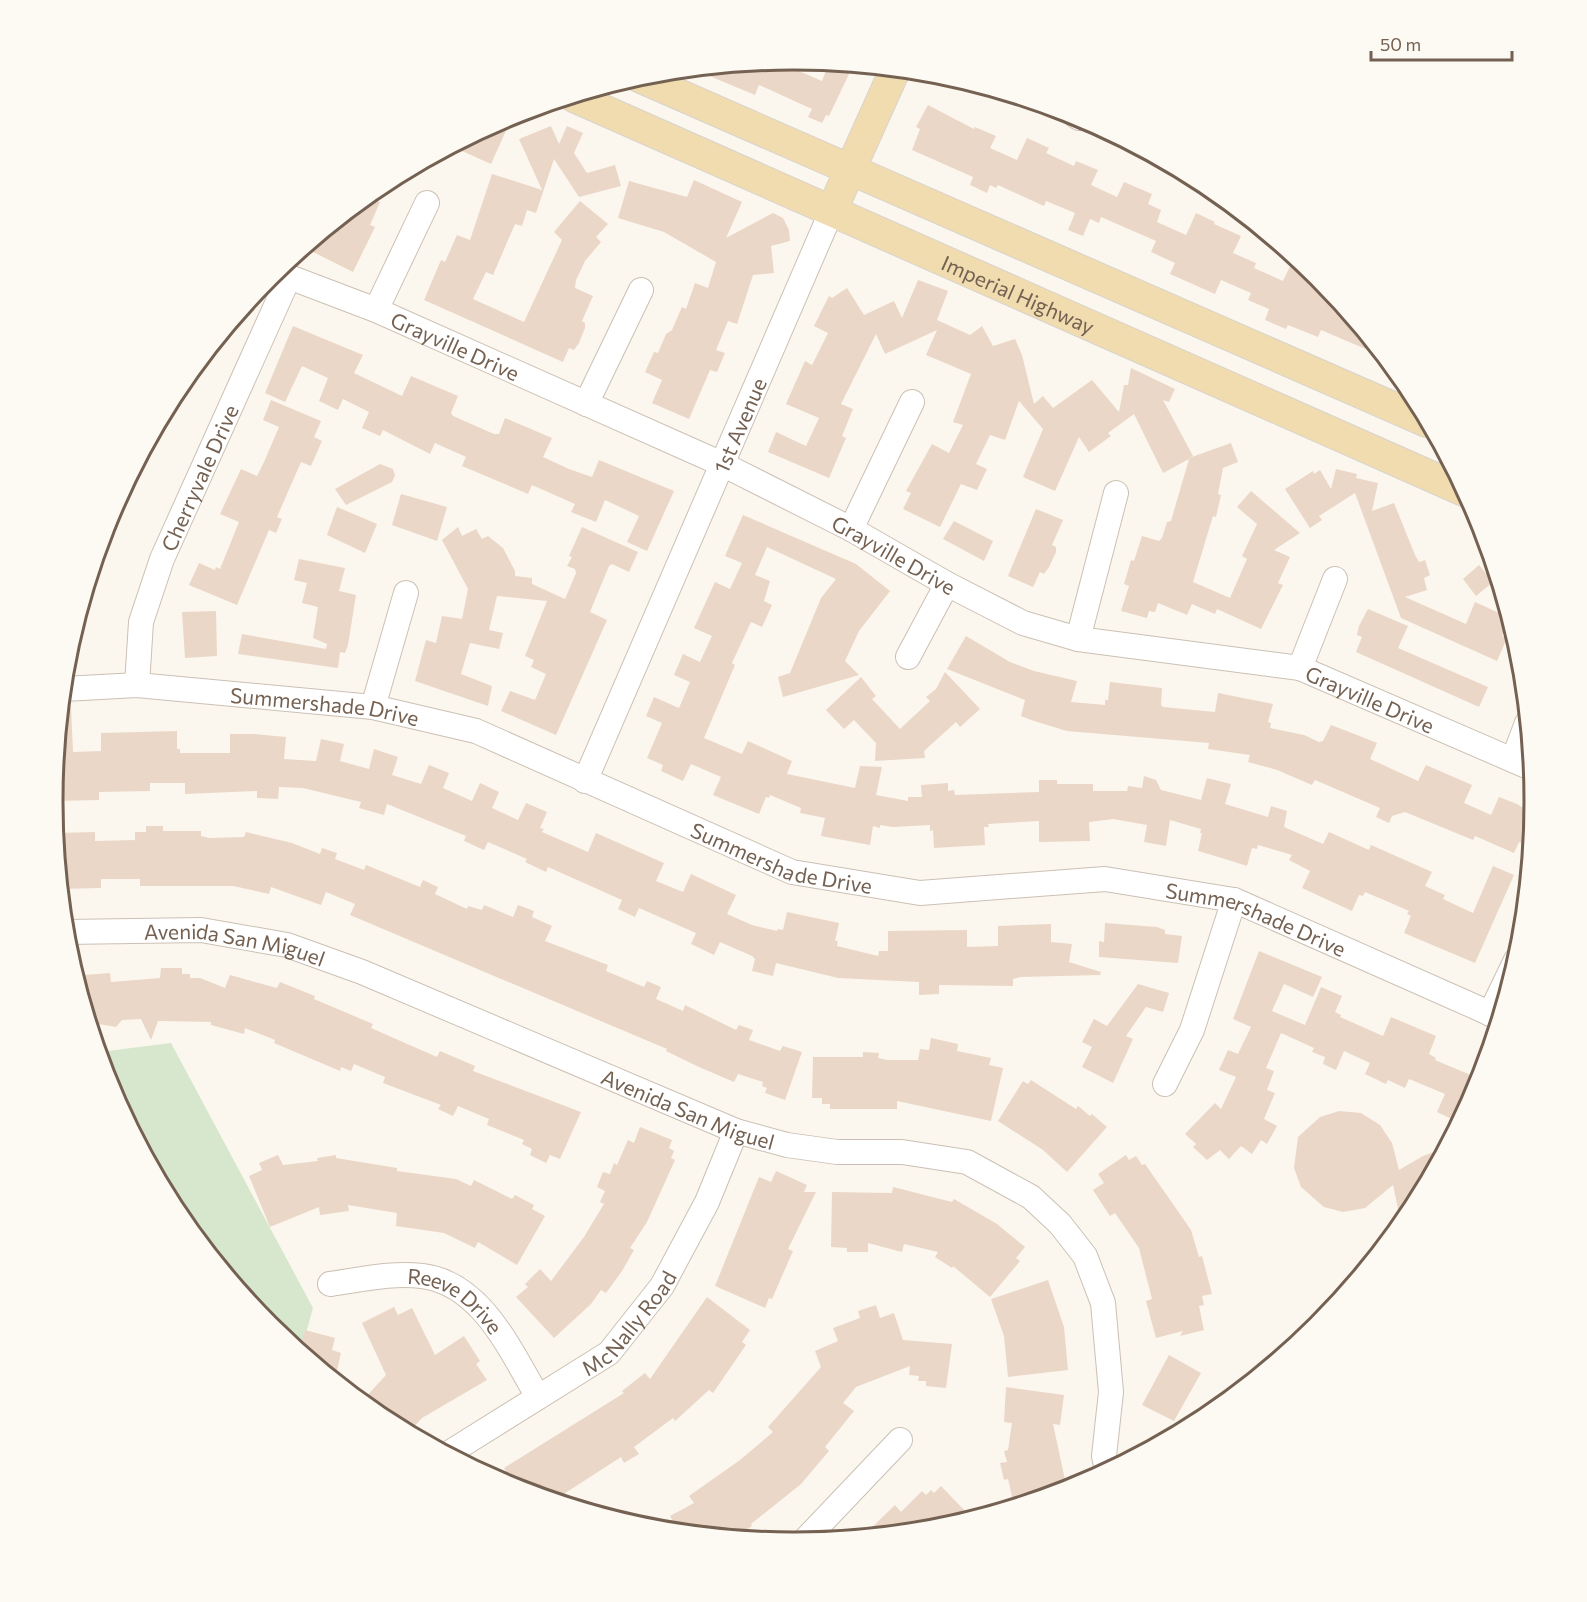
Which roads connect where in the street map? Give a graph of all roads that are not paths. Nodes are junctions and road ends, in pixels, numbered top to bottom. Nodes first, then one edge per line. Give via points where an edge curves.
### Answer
1 (892, 77) edge
2 (656, 84) edge
3 (584, 101) edge
4 (850, 169) junction
5 (427, 202) dead end
6 (832, 210) junction
7 (286, 275) edge
8 (280, 281) edge
9 (641, 290) dead end
10 (376, 310) junction
11 (912, 402) dead end
12 (586, 404) junction
13 (1414, 416) edge
14 (722, 464) junction
15 (1452, 486) edge
16 (1116, 493) dead end
17 (851, 529) junction
18 (1335, 579) dead end
19 (947, 584) junction
20 (406, 593) dead end
21 (1078, 639) junction
22 (908, 657) dead end
23 (1300, 668) junction
24 (137, 686) junction
25 (72, 688) edge
26 (373, 707) junction
27 (1522, 764) edge
28 (585, 781) junction
29 (1234, 900) junction
30 (75, 932) edge
31 (1492, 1014) edge
32 (1165, 1084) dead end
33 (736, 1131) junction
34 (330, 1284) dead end
35 (538, 1397) junction
36 (900, 1440) dead end
37 (456, 1449) edge
38 (1105, 1461) edge
39 (813, 1531) edge

1 - 4 main road, 1st Avenue
2 - 4 main road
3 - 6 main road, Imperial Highway
4 - 6 main road, 1st Avenue
4 - 13 main road
5 - 10 street
6 - 14 street, 1st Avenue
6 - 15 main road, Imperial Highway
7 - 10 street, Grayville Drive
8 - 24 street, Cherryvale Drive via 162,559 141,622
9 - 12 street
10 - 12 street, Grayville Drive
11 - 17 street
12 - 14 street, Grayville Drive
14 - 17 street, Grayville Drive
14 - 28 street, 1st Avenue
16 - 21 street
17 - 19 street, Grayville Drive
18 - 23 street
19 - 21 street, Grayville Drive via 1023,623
19 - 22 street
20 - 26 street
21 - 23 street, Grayville Drive
23 - 27 street, Grayville Drive
24 - 25 street, Summershade Drive
24 - 26 street, Summershade Drive
26 - 28 street, Summershade Drive via 476,732
28 - 29 street, Summershade Drive via 792,872 920,893 1105,879
29 - 31 street, Summershade Drive
29 - 32 street via 1192,1030
30 - 33 street, Avenida San Miguel via 201,930 287,945 362,972
33 - 35 street, McNally Road via 708,1202 662,1286 609,1353
33 - 38 street, Avenida San Miguel via 787,1145 837,1152 902,1152 967,1162 1031,1197 1046,1210 1085,1256 1103,1304 1111,1392
34 - 35 street, Reeve Drive via 423,1276 454,1287 490,1318
35 - 37 street, McNally Road
36 - 39 street

